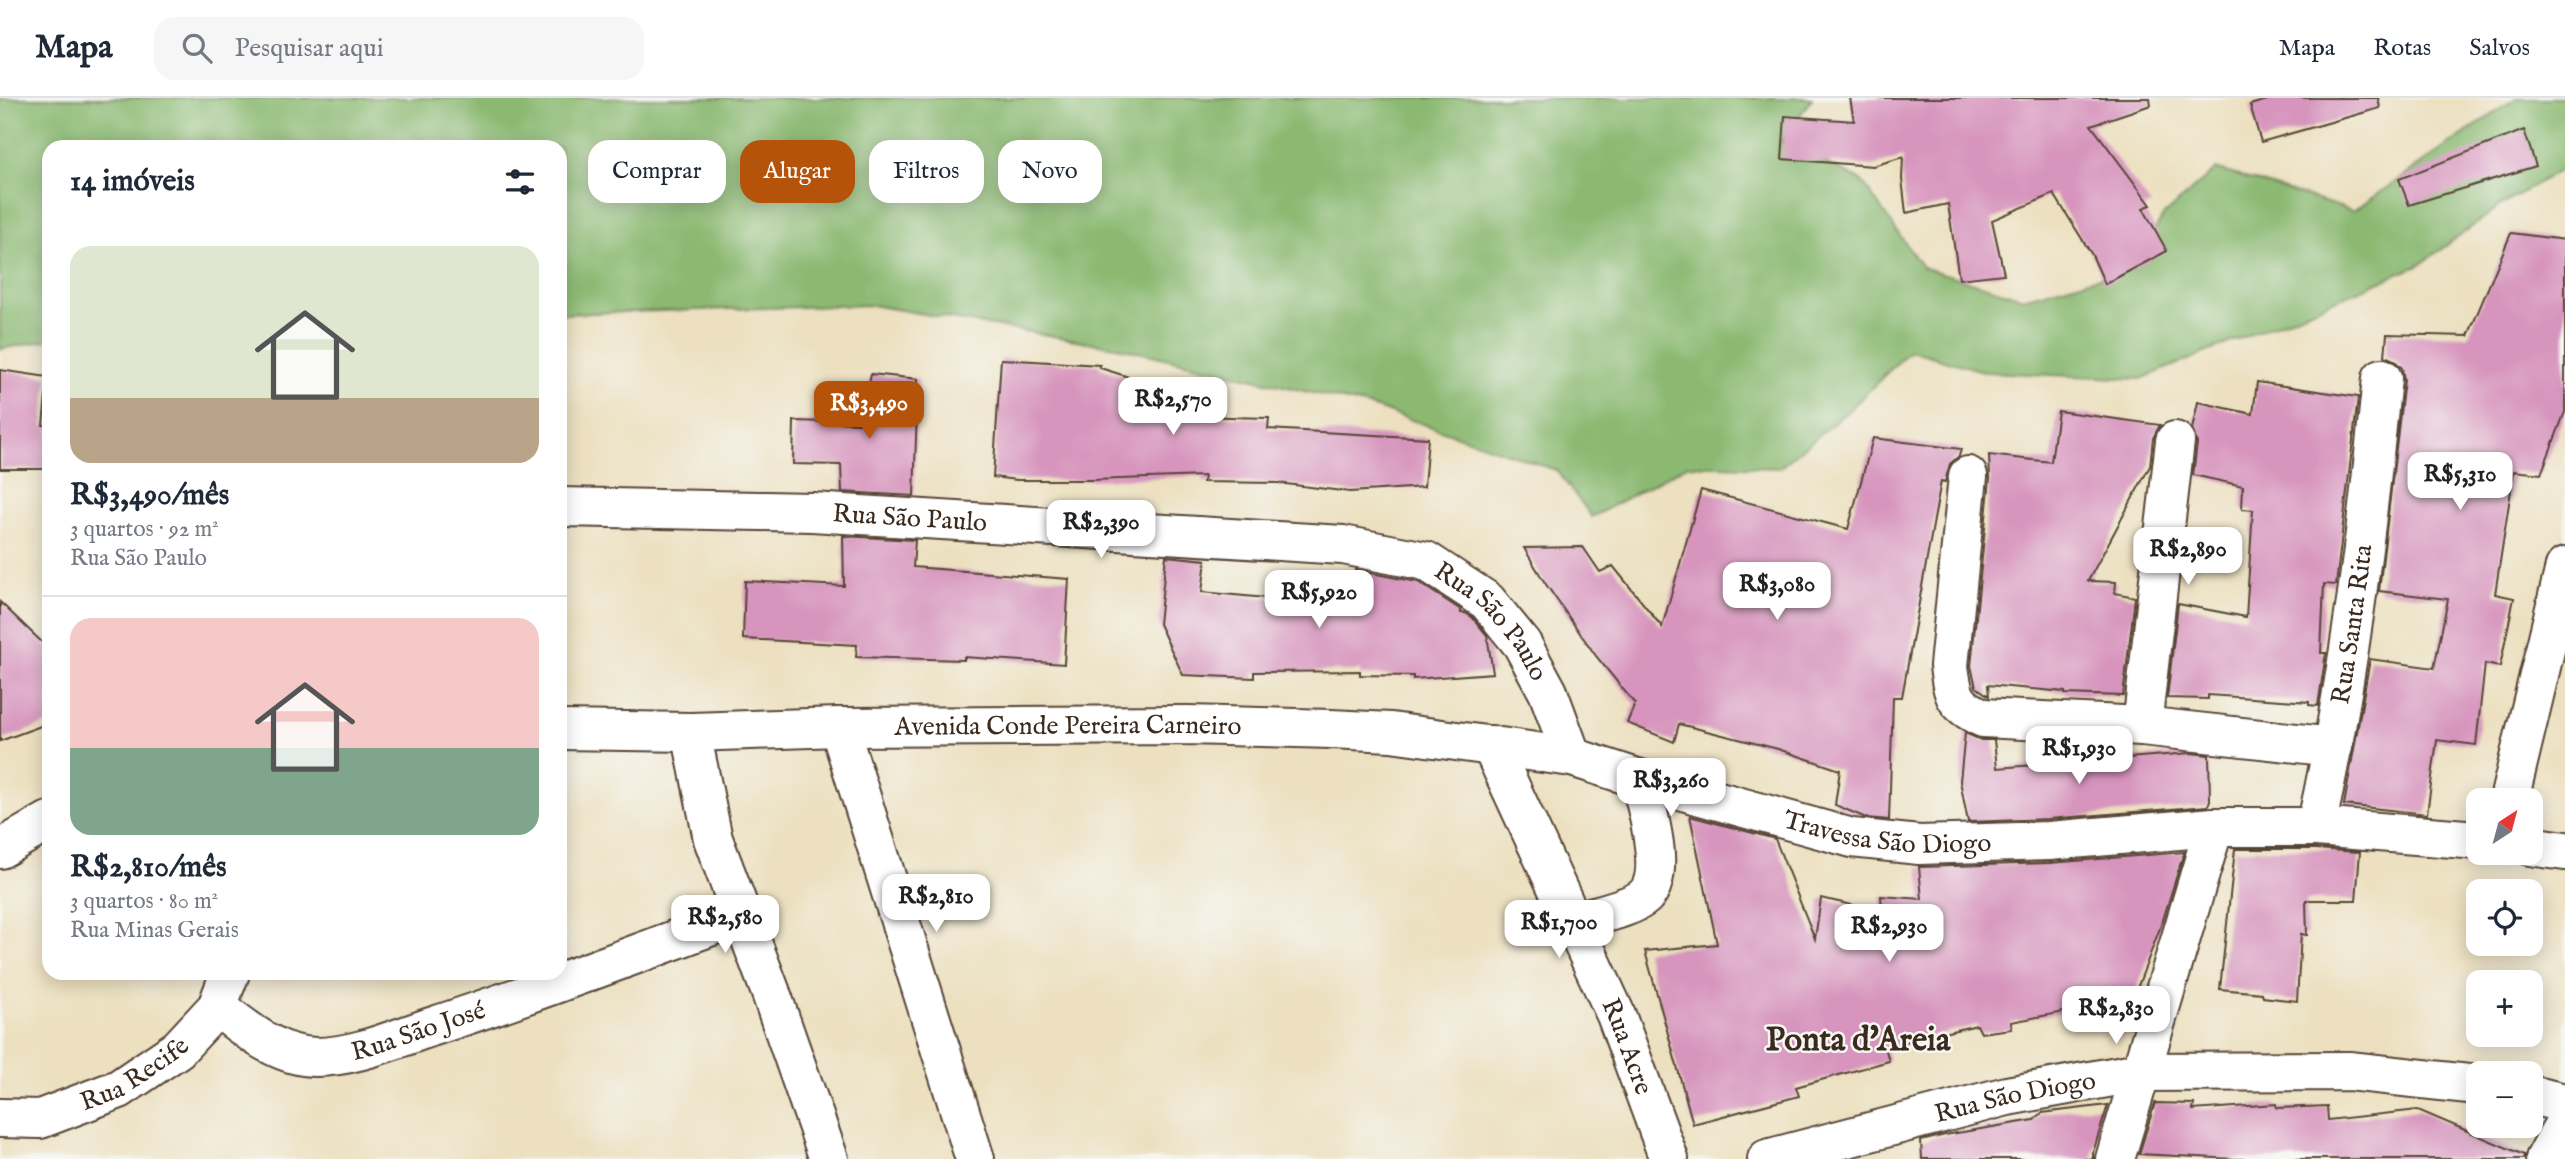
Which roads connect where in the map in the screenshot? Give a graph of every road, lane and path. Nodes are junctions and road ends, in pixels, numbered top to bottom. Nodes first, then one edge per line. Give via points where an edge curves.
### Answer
1 (2382, 378) dead end
2 (2175, 440) dead end
3 (1968, 476) dead end
4 (567, 507) edge
5 (2565, 567) edge
6 (2142, 726) junction
7 (839, 727) junction
8 (567, 730) edge
9 (691, 732) junction
10 (1491, 745) junction
11 (2333, 747) junction
12 (1572, 757) junction
13 (1640, 779) junction
14 (2511, 788) edge
15 (42, 825) edge
16 (2214, 827) junction
17 (2316, 827) junction
18 (2466, 839) edge
19 (2543, 848) edge
20 (0, 849) edge
21 (2565, 851) edge
22 (741, 915) junction
23 (1574, 922) junction
24 (567, 978) edge
25 (562, 980) edge
26 (223, 990) edge
27 (2140, 1072) junction
28 (2466, 1084) edge
29 (2543, 1098) edge
30 (2565, 1103) edge
31 (0, 1118) edge
32 (2565, 1122) edge
33 (829, 1159) edge
34 (975, 1159) edge
35 (1669, 1159) edge
36 (1767, 1159) edge
37 (2115, 1159) edge
38 (2545, 1159) edge

1 - 11 street, Rua Santa Rita via 2365,538
2 - 6 street
3 - 6 street via 1949,666 1953,696 1965,710 1983,718
4 - 12 street, Rua São Paulo via 812,512 1343,544 1426,561 1487,601 1522,644 1548,692
5 - 14 street
6 - 11 street
7 - 9 street, Avenida Conde Pereira Carneiro
7 - 10 street, Avenida Conde Pereira Carneiro via 1305,728 1391,732
7 - 34 street
8 - 9 street, Avenida Conde Pereira Carneiro
9 - 22 street via 713,839
10 - 12 street, Avenida Conde Pereira Carneiro
10 - 23 street, Rua Acre
11 - 17 street, Rua Santa Rita
12 - 13 street, Travessa São Diogo
13 - 16 street, Travessa São Diogo via 1852,838 1919,845 2049,841
13 - 23 street via 1656,872 1646,895
15 - 20 street
16 - 17 street, Travessa São Diogo
16 - 27 street
17 - 18 street, Travessa São Diogo
19 - 21 street
22 - 24 street, Rua São José
22 - 33 street
23 - 35 street, Rua Acre via 1616,1015
25 - 26 street, Rua São José via 351,1052 315,1057 283,1051 254,1035
26 - 31 street, Rua Recife via 178,1049 118,1089 40,1119
27 - 28 street, Rua São Diogo via 2349,1071
27 - 36 street, Rua São Diogo via 2007,1096
27 - 37 street
29 - 30 street
32 - 38 street

